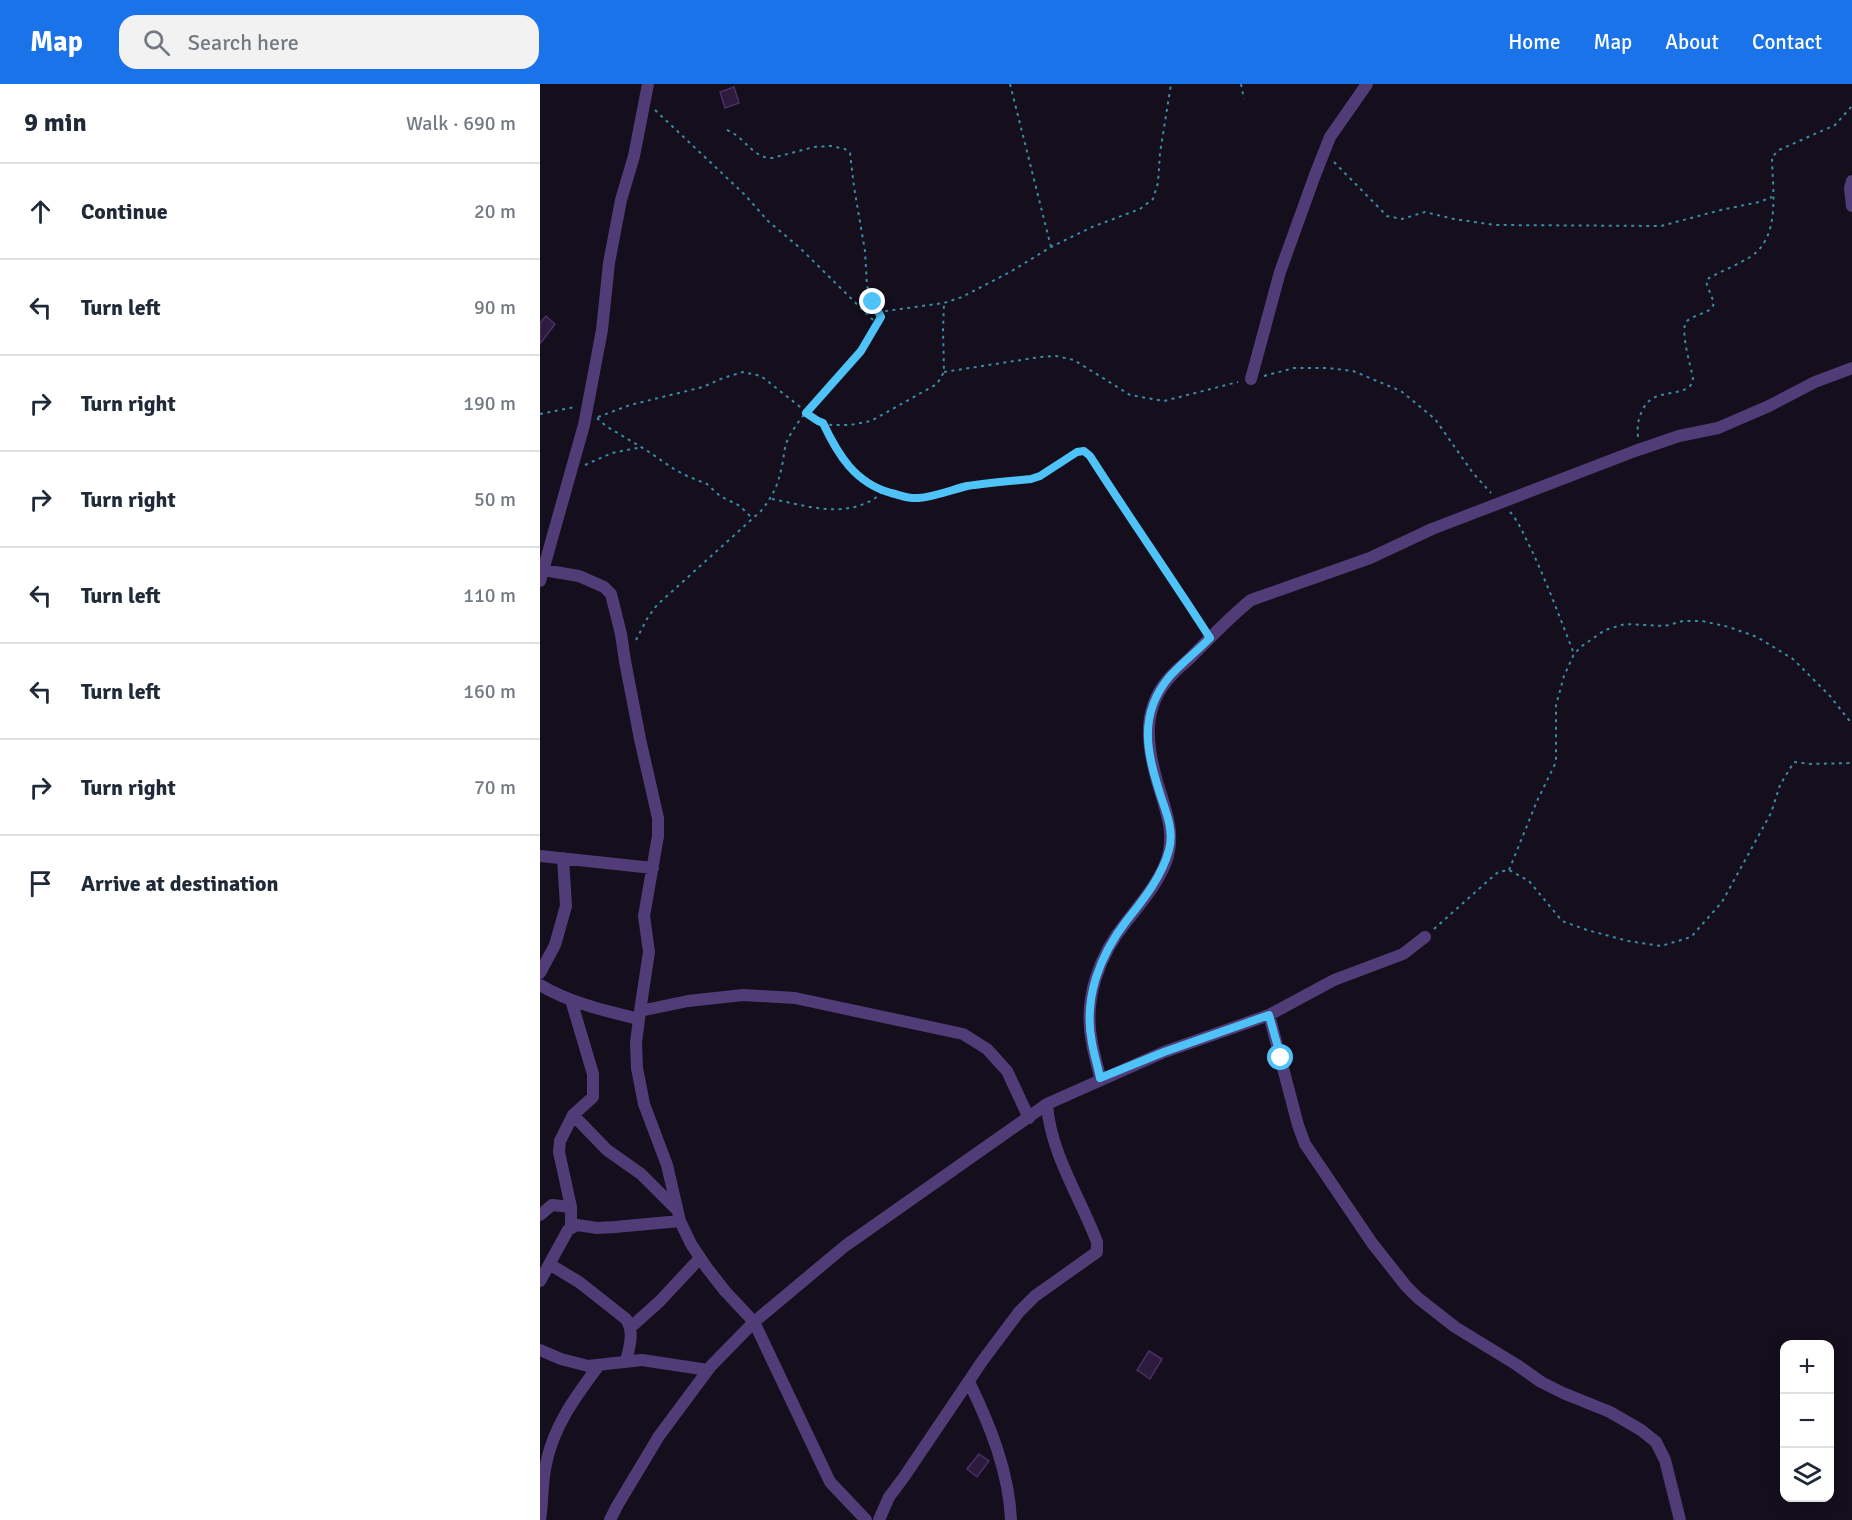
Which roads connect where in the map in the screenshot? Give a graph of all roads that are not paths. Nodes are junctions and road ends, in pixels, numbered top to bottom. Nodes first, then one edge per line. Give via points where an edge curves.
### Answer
1 (648, 84) edge
2 (1367, 84) edge
3 (1852, 181) edge
4 (1852, 206) edge
5 (1852, 368) edge
6 (1251, 379) road end
7 (541, 576) edge
8 (540, 856) edge
9 (563, 858) junction
10 (653, 868) junction
11 (1425, 937) road end
12 (540, 973) edge
13 (540, 985) edge
14 (571, 1000) junction
15 (639, 1015) junction
16 (1269, 1015) junction
17 (1100, 1078) junction
18 (1047, 1104) junction
19 (573, 1115) junction
20 (1029, 1118) junction
21 (571, 1207) junction
22 (540, 1215) edge
23 (678, 1215) junction
24 (571, 1228) junction
25 (700, 1258) junction
26 (549, 1264) junction
27 (540, 1281) edge
28 (753, 1322) junction
29 (631, 1326) junction
30 (540, 1350) edge
31 (626, 1362) junction
32 (599, 1365) junction
33 (708, 1370) junction
34 (969, 1382) junction
35 (540, 1520) edge
36 (610, 1520) edge
37 (866, 1520) edge
38 (879, 1520) edge
39 (1011, 1520) edge
40 (1680, 1520) edge

1 - 7 street via 609,263 585,426
2 - 6 street via 1324,152 1280,272
3 - 4 street
5 - 17 street via 1718,428 1635,451 1432,529 1370,558 1251,600 1238,610 1170,676 1155,699 1148,721 1156,780 1170,822 1170,845 1161,871 1108,948 1096,974 1090,1001 1091,1041
7 - 10 street via 579,576 600,584 611,594 658,818
8 - 9 street
9 - 10 street
9 - 12 street via 566,906 555,945
10 - 15 street via 644,916 649,952
11 - 16 street via 1403,954 1334,980
13 - 14 street
14 - 15 street
14 - 19 street via 593,1085 593,1097
15 - 20 street via 688,1001 743,995 795,998 963,1034 987,1049 1007,1071
15 - 23 street via 639,1084 667,1165
16 - 17 street
16 - 40 street via 1305,1144 1406,1286 1455,1327 1541,1382 1626,1420 1656,1442 1665,1460
17 - 18 street
18 - 20 street
18 - 34 street via 1055,1142 1097,1242 1097,1252 1019,1312
19 - 21 street via 559,1152
19 - 23 street via 607,1150 641,1174
20 - 28 street via 845,1246
21 - 22 street via 552,1205
21 - 24 street
23 - 24 street via 615,1227
23 - 25 street
24 - 26 street
25 - 28 street
25 - 29 street
26 - 27 street
26 - 29 street via 615,1309
28 - 33 street
28 - 37 street via 830,1482
29 - 31 street
30 - 32 street via 588,1366
31 - 32 street
31 - 33 street via 654,1361
32 - 35 street via 567,1409 552,1441
33 - 36 street via 659,1436
34 - 38 street via 889,1497
34 - 39 street via 1001,1460

